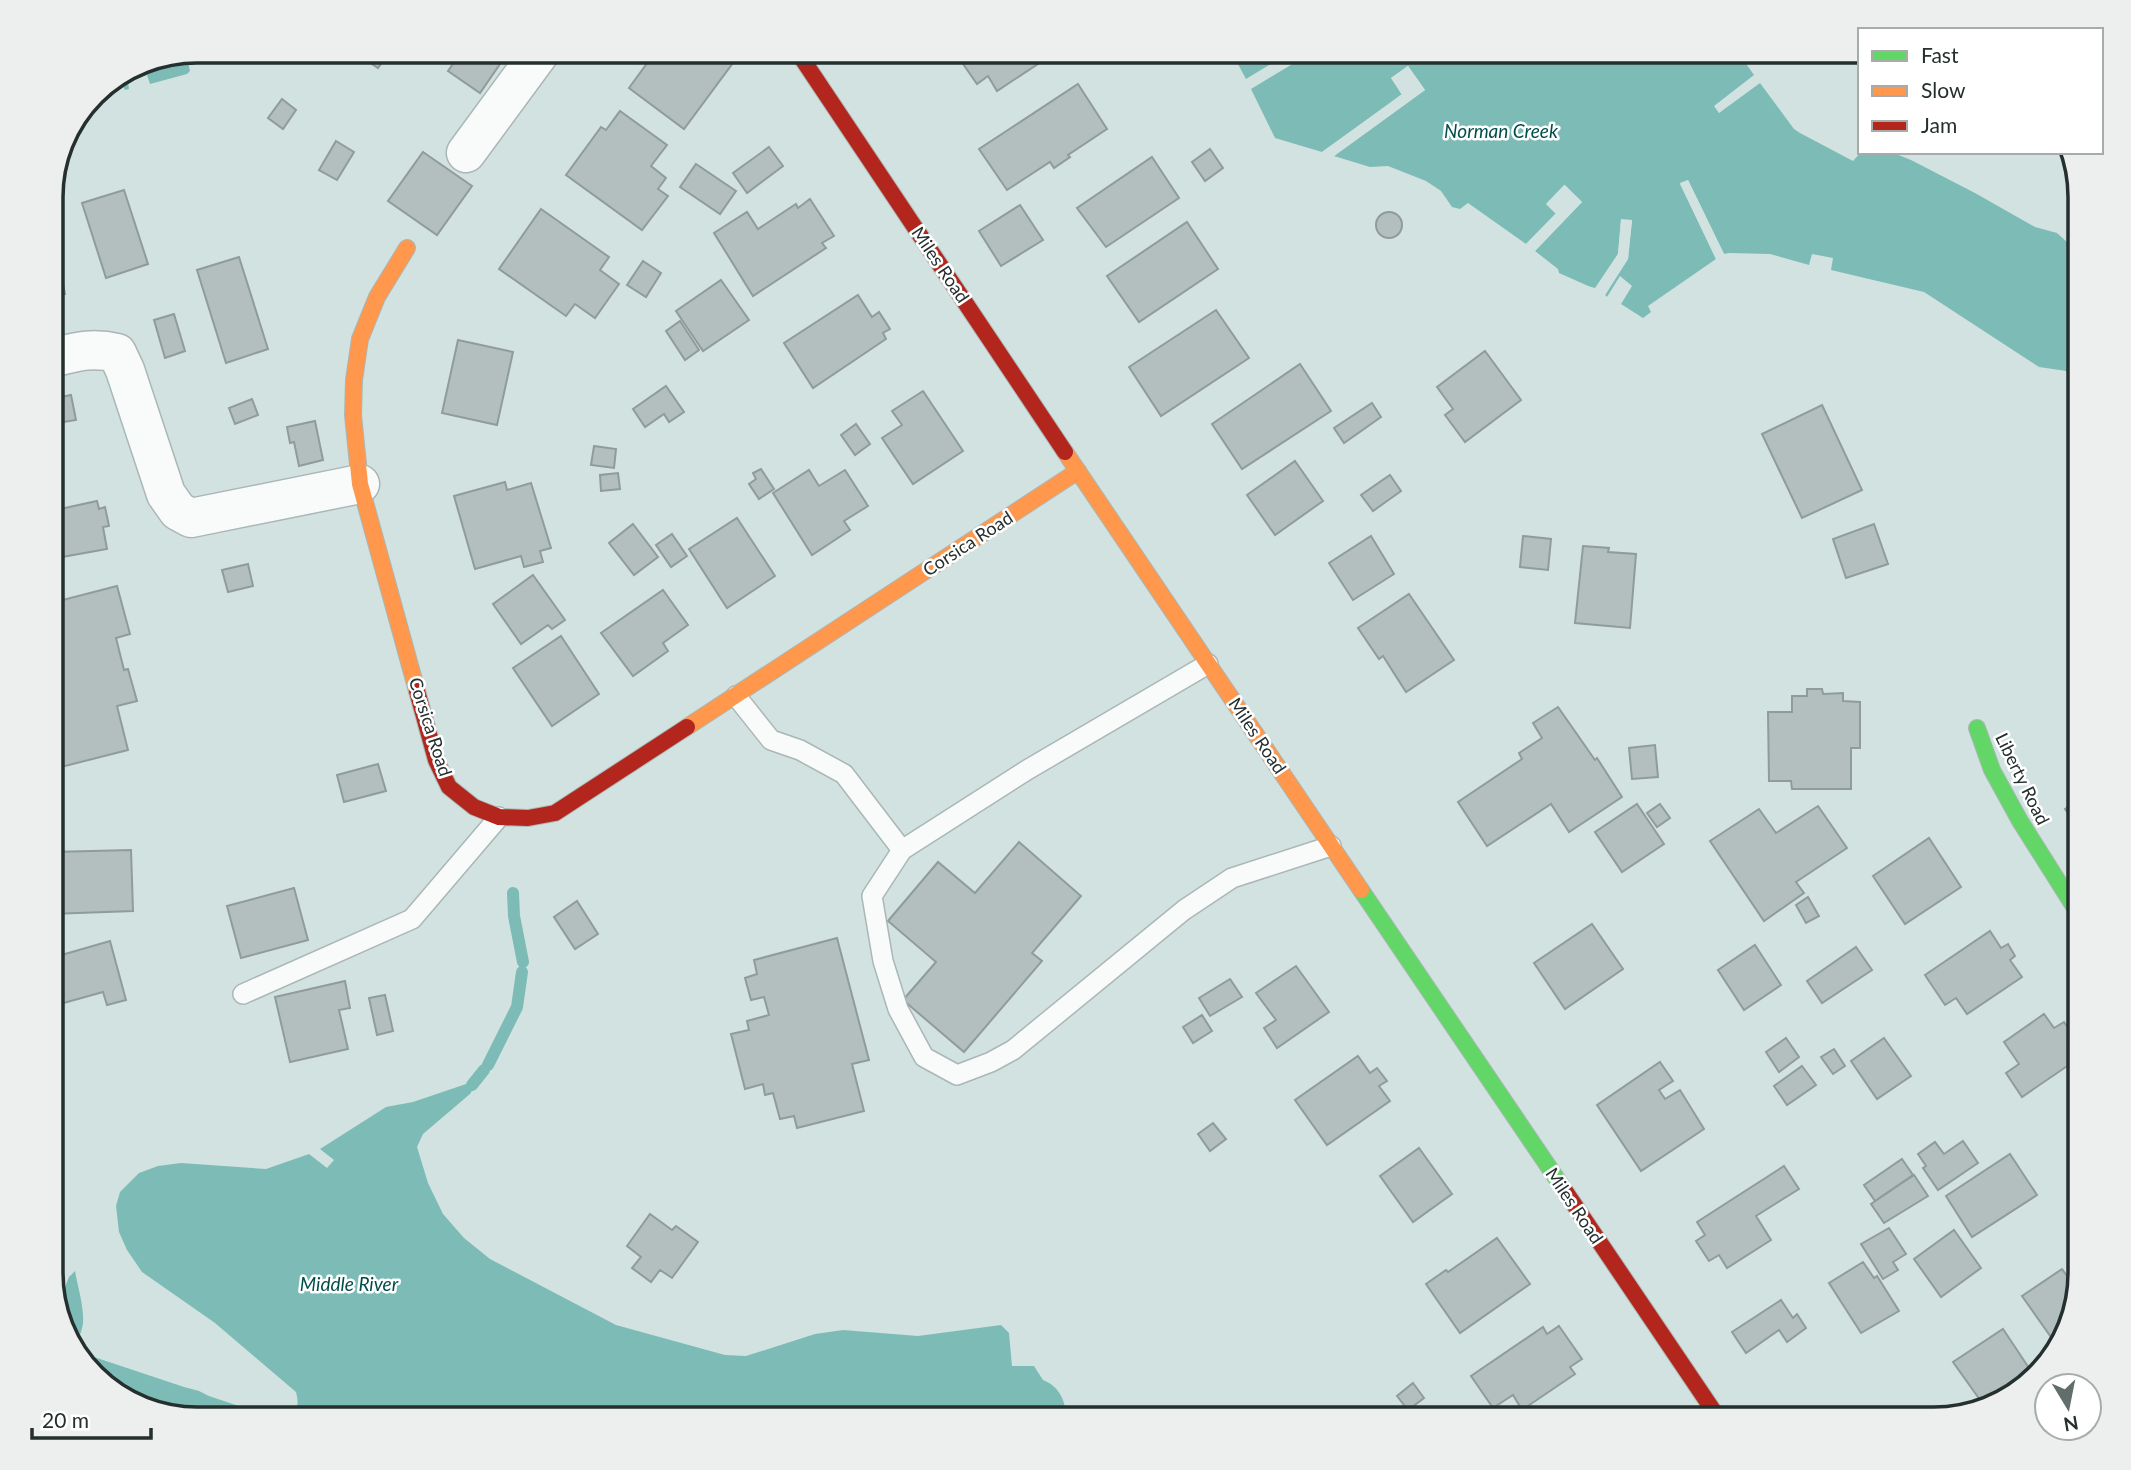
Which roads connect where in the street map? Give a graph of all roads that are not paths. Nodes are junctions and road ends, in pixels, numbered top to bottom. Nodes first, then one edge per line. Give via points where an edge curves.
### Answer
1 (532, 63) edge
2 (805, 63) edge
3 (466, 153) dead end
4 (407, 248) dead end
5 (63, 355) edge
6 (1078, 471) junction
7 (360, 484) junction
8 (1208, 664) junction
9 (736, 696) junction
10 (1977, 728) dead end
11 (499, 817) junction
12 (1331, 846) junction
13 (902, 850) junction
14 (2068, 897) edge
15 (243, 994) dead end
16 (1711, 1407) edge

1 - 3 street
2 - 6 street, Miles Road
4 - 7 street via 377,297 360,339 352,415
5 - 7 street via 99,349 117,353 166,494 178,512 191,518
6 - 8 street, Miles Road
6 - 9 street, Corsica Road
7 - 11 street, Corsica Road via 436,760 449,787 474,807
8 - 12 street, Miles Road
8 - 13 lane
9 - 11 street, Corsica Road via 555,813
9 - 13 lane via 771,740 844,774
10 - 14 street, Liberty Road via 2014,811
11 - 15 lane via 412,919
12 - 13 lane via 1232,878 1184,911 1013,1050 957,1075 924,1057 898,1009 883,961 872,896
12 - 16 street, Miles Road

